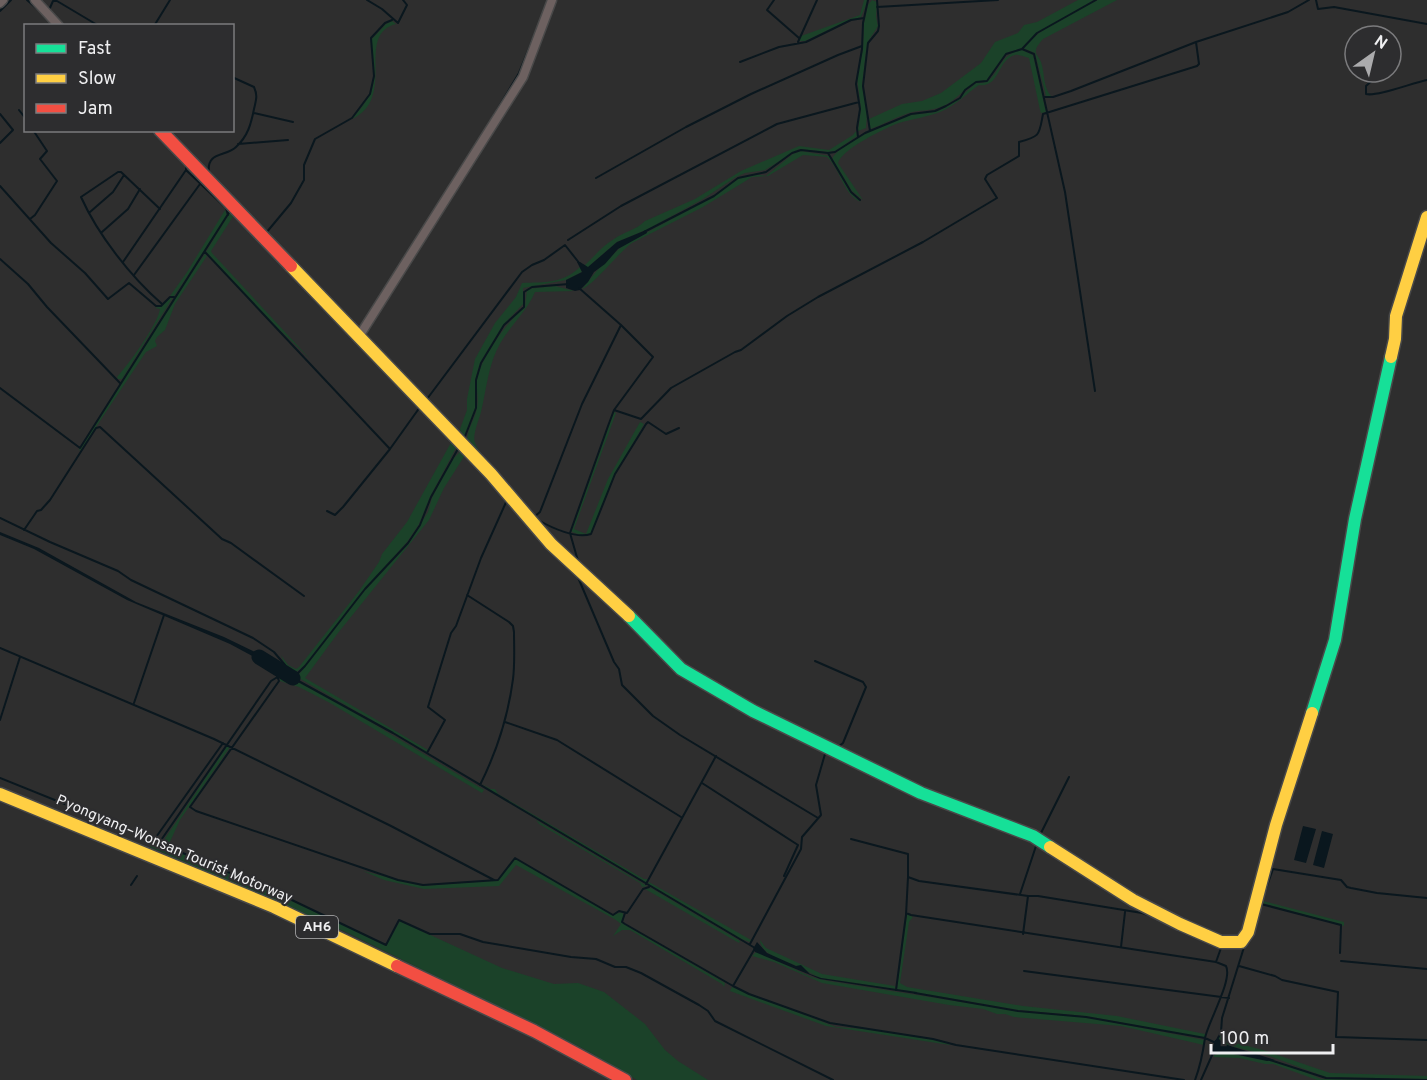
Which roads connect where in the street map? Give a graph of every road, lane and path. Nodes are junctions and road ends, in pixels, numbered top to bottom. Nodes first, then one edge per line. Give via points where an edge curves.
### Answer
1 (35, 0) edge
2 (552, 0) edge
3 (57, 24) edge
4 (162, 132) edge
5 (1427, 217) edge
6 (358, 338) junction
7 (0, 794) edge
8 (0, 804) edge
9 (607, 1080) edge
10 (625, 1080) edge

1 - 3 street
2 - 6 street via 518,85
4 - 6 main road
5 - 6 main road via 1396,316 1395,339 1354,519 1335,640 1276,825 1248,932 1244,940 1236,943 1221,942 1180,924 1033,837 921,794 753,711 681,669 551,544 491,474
7 - 10 main road, Pyongyang–Wonsan Tourist Motorway / AH6 via 274,907 534,1031
8 - 9 main road via 268,914 521,1034

